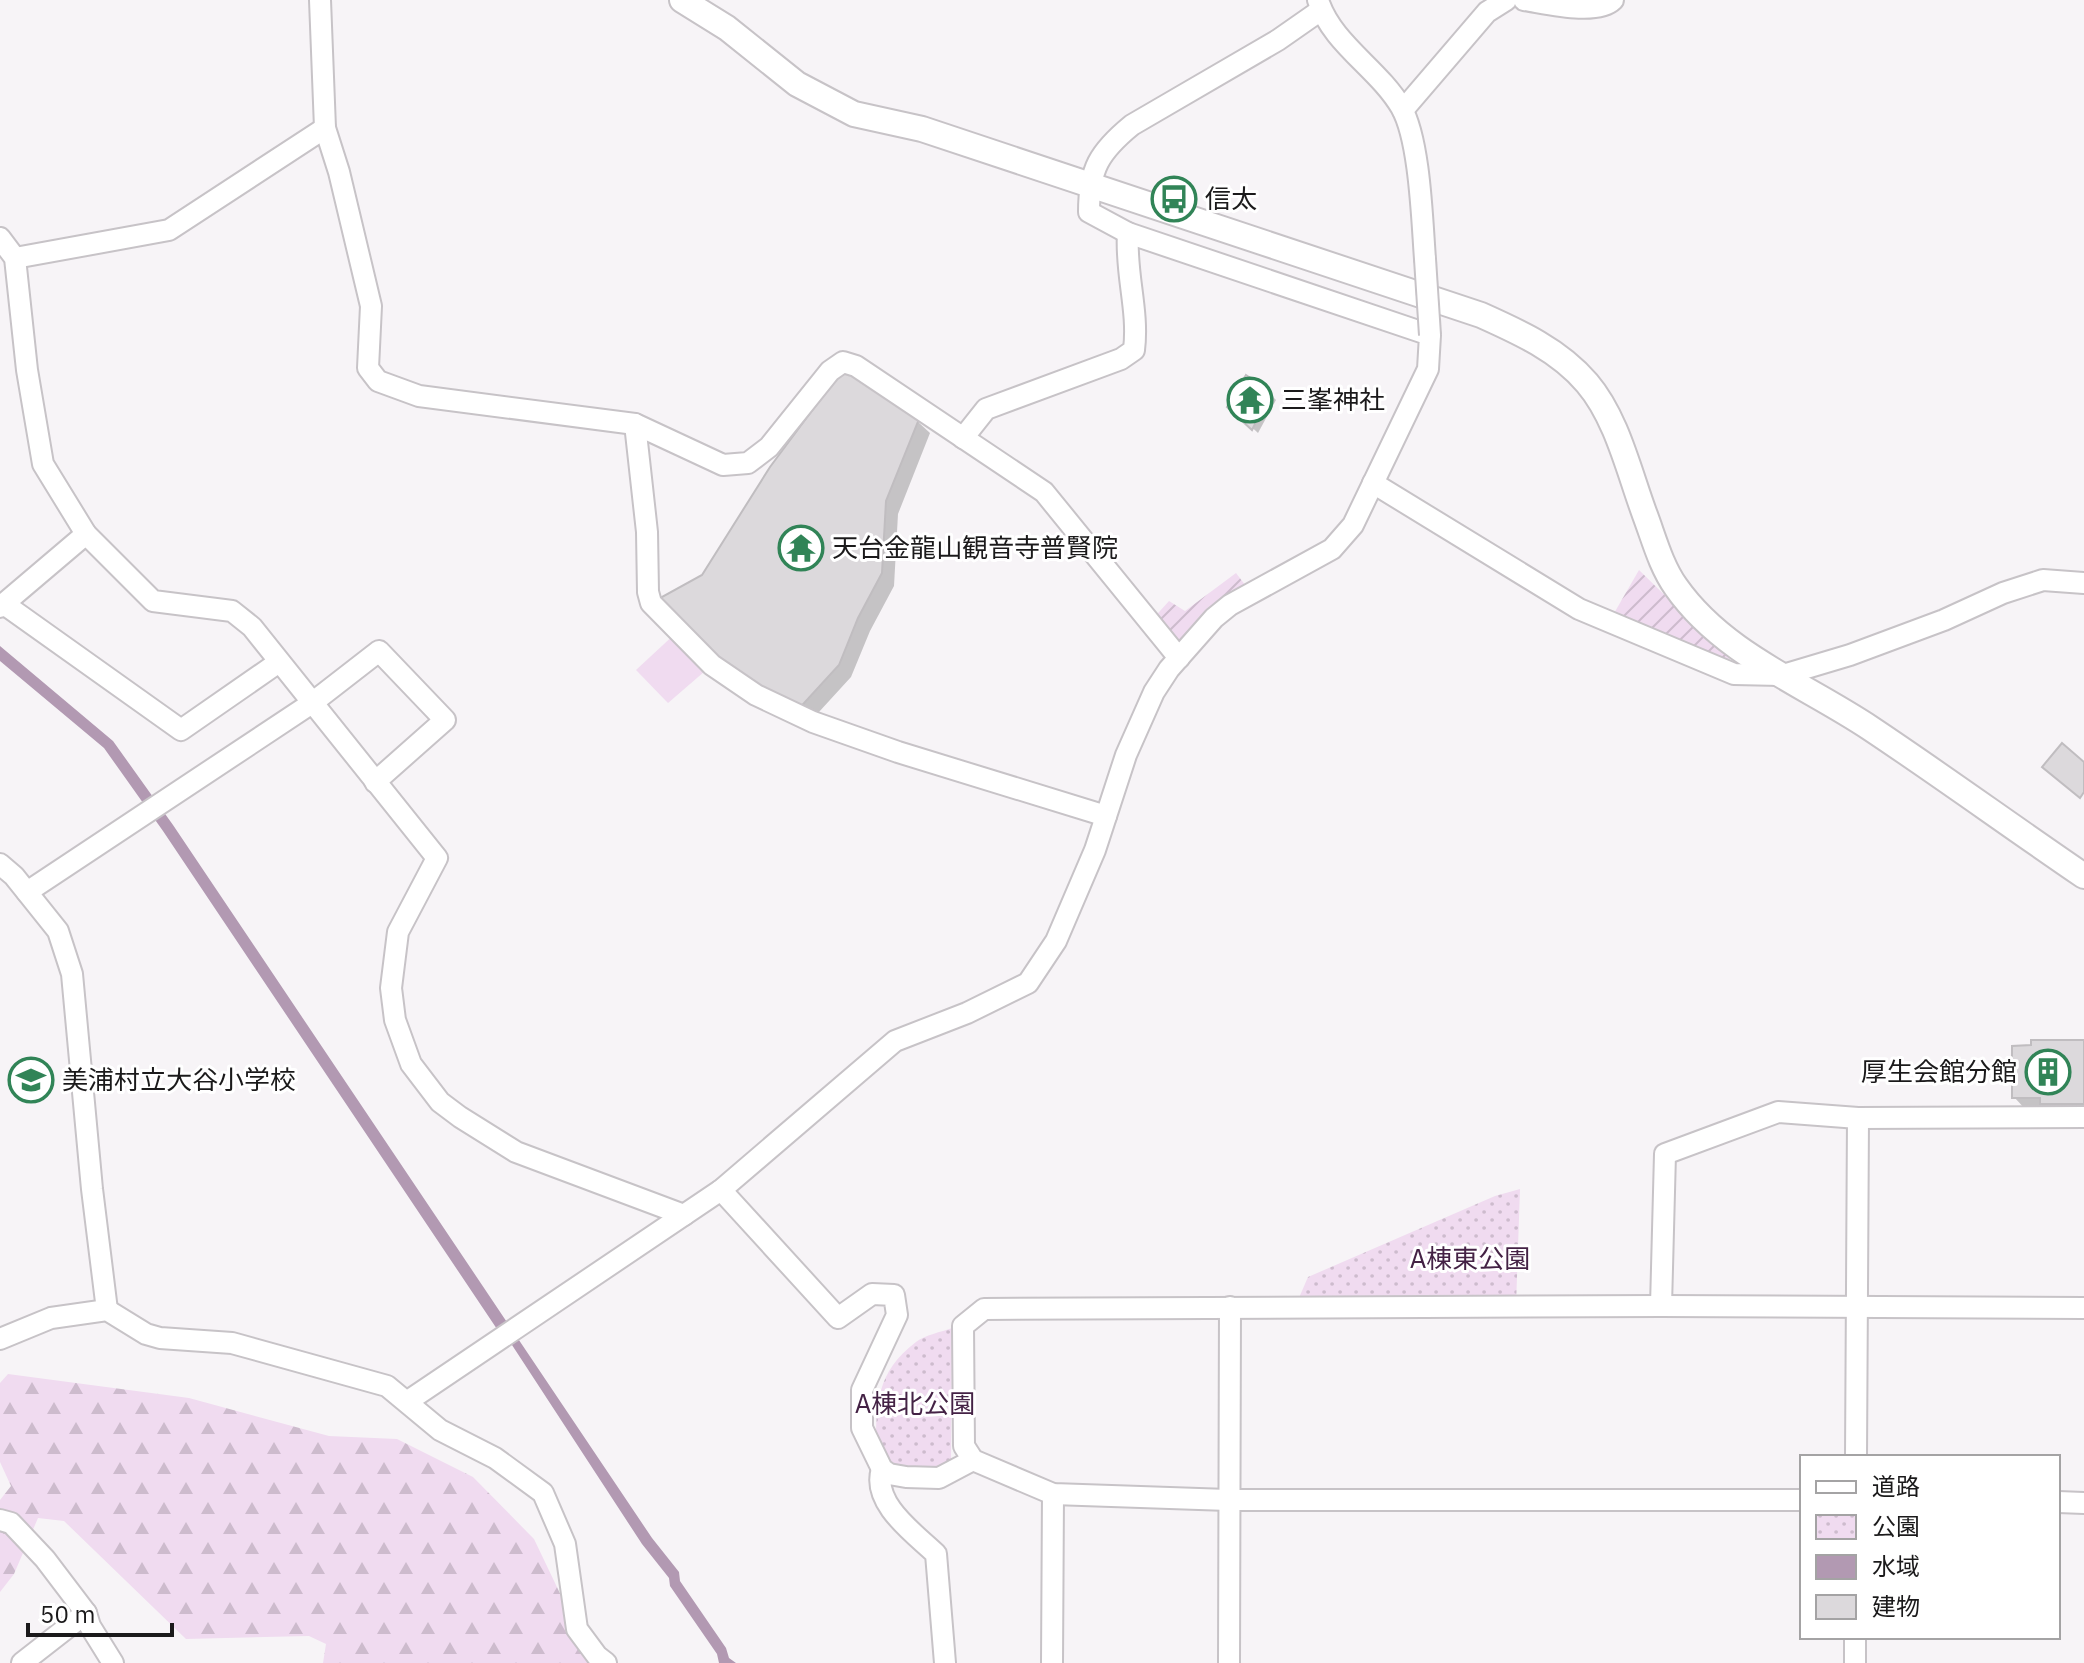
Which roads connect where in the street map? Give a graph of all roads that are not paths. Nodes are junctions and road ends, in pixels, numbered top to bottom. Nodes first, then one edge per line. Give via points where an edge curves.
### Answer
1 (320, 0) edge
2 (682, 0) edge
3 (1506, 0) edge
4 (1524, 0) edge
5 (1613, 0) edge
6 (1319, 5) edge
7 (1403, 110) junction
8 (325, 128) junction
9 (1089, 185) junction
10 (1128, 233) junction
11 (0, 238) edge
12 (15, 258) junction
13 (1430, 335) junction
14 (635, 424) junction
15 (963, 438) junction
16 (1373, 483) junction
17 (86, 534) junction
18 (2084, 583) edge
19 (2, 606) edge
20 (1179, 658) junction
21 (279, 662) junction
22 (1783, 675) junction
23 (312, 703) junction
24 (375, 782) junction
25 (1106, 816) junction
26 (0, 864) edge
27 (2084, 876) edge
28 (27, 892) junction
29 (2084, 1117) edge
30 (1858, 1118) junction
31 (721, 1190) junction
32 (684, 1215) junction
33 (1661, 1306) junction
34 (1230, 1307) junction
35 (1856, 1307) junction
36 (2084, 1308) edge
37 (107, 1310) junction
38 (0, 1339) edge
39 (408, 1401) junction
40 (1856, 1455) edge
41 (973, 1460) junction
42 (882, 1469) junction
43 (1053, 1494) junction
44 (1228, 1500) junction
45 (1800, 1500) edge
46 (2060, 1502) edge
47 (2084, 1503) edge
48 (0, 1520) edge
49 (86, 1613) junction
50 (1855, 1639) edge
51 (22, 1663) edge
52 (113, 1663) edge
53 (606, 1663) edge
54 (945, 1663) edge
55 (1052, 1663) edge
56 (1229, 1663) edge
57 (1855, 1663) edge

1 - 8 street
2 - 9 street via 797,84 854,114 922,129
3 - 7 street via 1487,12
4 - 5 street via 1589,8
6 - 7 street
6 - 9 street via 1278,40 1132,125 1097,162
7 - 13 street, bridge via 1417,166
8 - 12 street via 169,230
8 - 14 street via 371,306 368,368 378,381 419,396
9 - 10 street via 1089,212
9 - 22 street via 1481,315 1558,356 1587,383 1609,418 1673,583 1694,613 1728,642
10 - 13 street
10 - 15 street via 1134,350 986,409
11 - 12 street
12 - 17 street via 43,464
13 - 16 street via 1428,369
14 - 15 street via 723,465 748,463 769,447 843,362
14 - 25 street via 651,603 712,665 756,695 813,722
15 - 20 street via 1044,492
16 - 20 street via 1353,525 1332,549 1230,605
16 - 22 street via 1579,609 1734,674
17 - 19 street
17 - 21 street via 153,601 232,611
18 - 22 street via 2043,580 1850,655
19 - 21 street via 181,730
20 - 25 street via 1154,692
21 - 23 street
22 - 27 street
23 - 24 street
23 - 24 street via 379,651 445,720
23 - 28 street
24 - 32 street via 437,858 398,932 396,946 391,988 395,1020 411,1064 440,1102 516,1152
25 - 31 street via 1056,941 1028,983 895,1041
26 - 28 street
28 - 37 street via 58,931 72,974
29 - 30 street
30 - 33 street via 1778,1112 1665,1154
30 - 35 street
31 - 32 street
31 - 42 street via 838,1318 872,1294 894,1295 897,1315 862,1390 862,1428
32 - 39 street
33 - 34 street
33 - 35 street
34 - 41 street via 984,1309 963,1326 964,1446
34 - 44 street
35 - 36 street
35 - 40 street
37 - 38 street via 51,1318
37 - 39 street via 146,1334 254,1348 387,1386
39 - 53 street via 440,1430 495,1458 543,1493 565,1544 577,1629
41 - 42 street via 939,1478 906,1477
41 - 43 street
42 - 54 street via 878,1479 891,1510 936,1554
43 - 44 street
43 - 55 street
44 - 45 street
44 - 56 street
46 - 47 street
48 - 49 street via 11,1523 45,1559
49 - 51 street
49 - 52 street
50 - 57 street

